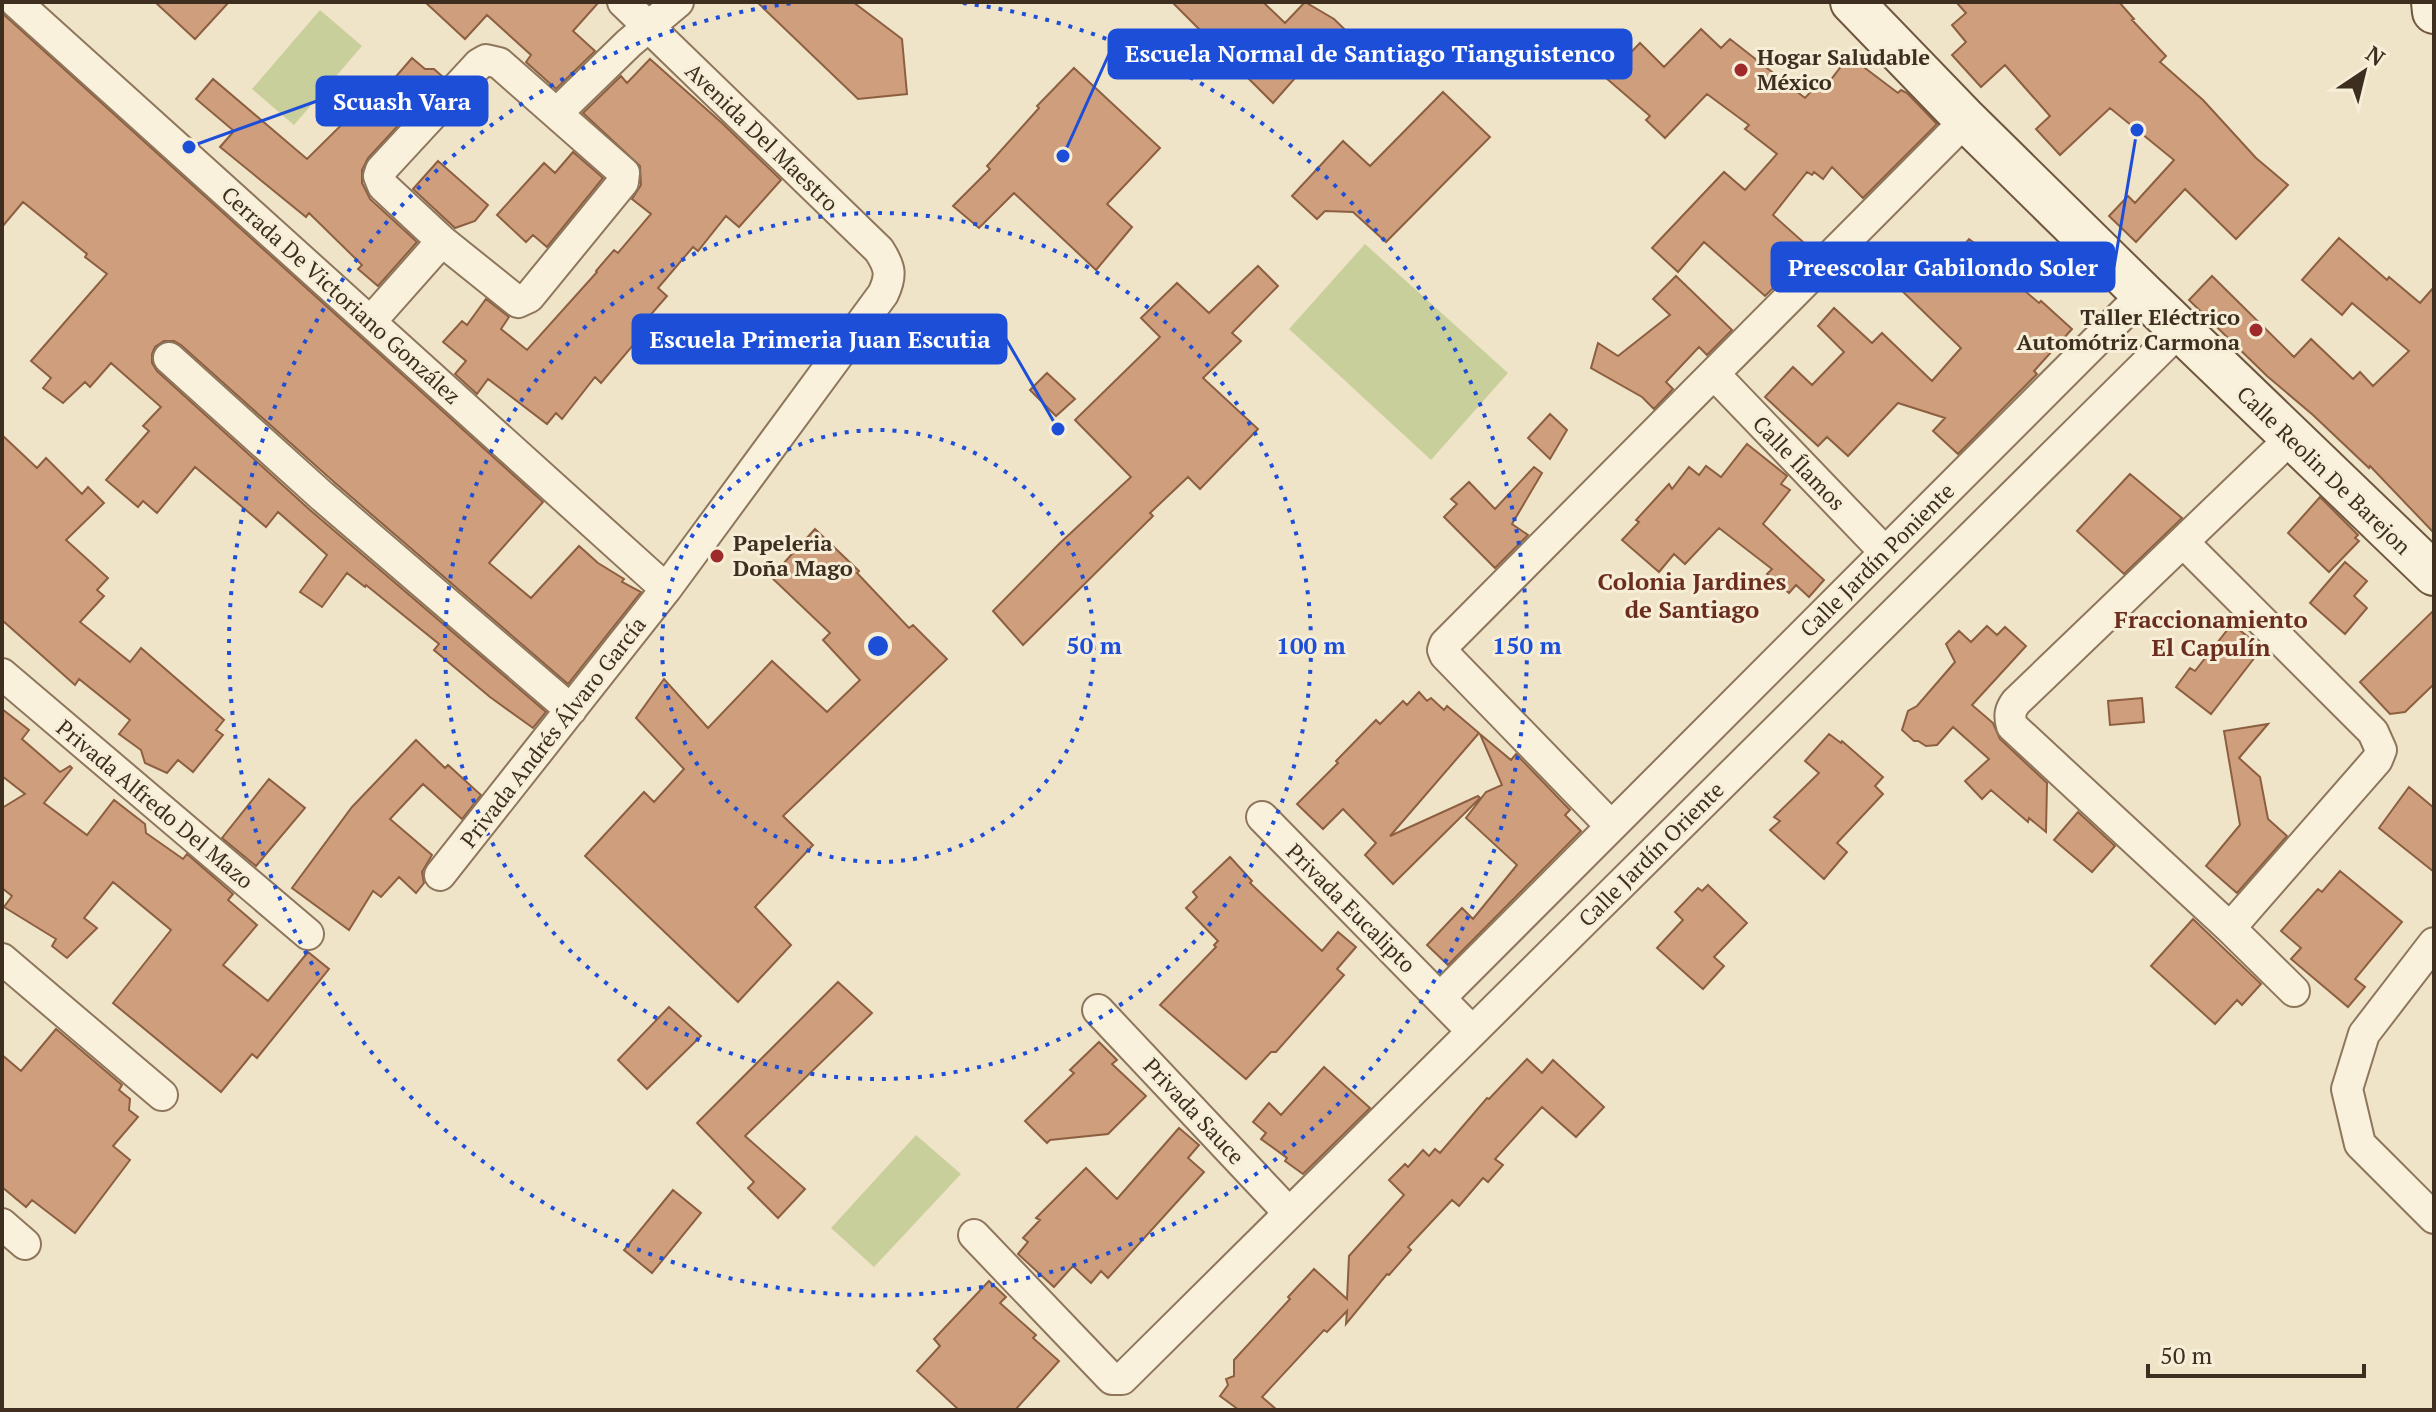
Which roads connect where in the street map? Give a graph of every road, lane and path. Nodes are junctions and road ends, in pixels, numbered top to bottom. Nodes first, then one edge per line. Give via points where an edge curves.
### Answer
1 (16, 2) edge
2 (623, 2) edge
3 (678, 2) edge
4 (1852, 2) edge
5 (2433, 2) edge
6 (2434, 12) edge
7 (648, 27) junction
8 (557, 113) junction
9 (1966, 120) junction
10 (442, 241) junction
11 (890, 279) joint
12 (2143, 294) junction
13 (371, 321) junction
14 (2180, 330) junction
15 (169, 358) dead end
16 (1714, 374) junction
17 (2291, 438) junction
18 (1983, 454) junction
19 (2018, 491) junction
20 (2184, 543) junction
21 (1885, 552) junction
22 (2434, 574) edge
23 (666, 589) junction
24 (2, 674) edge
25 (571, 710) junction
26 (1262, 817) dead end
27 (1611, 826) junction
28 (440, 875) dead end
29 (2230, 928) junction
30 (308, 934) dead end
31 (2434, 943) edge
32 (2, 959) edge
33 (2294, 991) dead end
34 (1440, 998) junction
35 (1098, 1010) dead end
36 (1472, 1031) junction
37 (162, 1095) dead end
38 (1289, 1213) junction
39 (2434, 1218) edge
40 (2, 1224) edge
41 (974, 1235) dead end
42 (25, 1244) dead end

1 - 13 street, Cerrada De Victoriano González
2 - 7 street, Avenida Del Maestro
3 - 7 street
4 - 9 main road, Calle Reolin De Barejon
5 - 6 main road
7 - 8 street
7 - 11 street, Avenida Del Maestro via 879,250 889,265
8 - 10 street via 499,63 486,60 381,170 383,186
8 - 10 street via 624,173 623,182 529,297 518,302
9 - 12 main road, Calle Reolin De Barejon
9 - 16 street
10 - 13 street
11 - 23 street, Privada Andrés Álvaro García
12 - 14 main road, Calle Reolin De Barejon
12 - 18 street, Calle Jardín Poniente
13 - 23 street, Cerrada De Victoriano González
14 - 17 main road, Calle Reolin De Barejon
14 - 19 street, Calle Jardín Oriente
15 - 25 street
16 - 21 street, Calle Ílamos
16 - 27 street via 1445,644 1445,655
17 - 20 street
17 - 22 main road, Calle Reolin De Barejon
18 - 19 street
18 - 21 street, Calle Jardín Poniente
19 - 36 street, Calle Jardín Oriente
20 - 29 street via 2373,732 2381,750
20 - 29 street via 2016,702 2010,719
21 - 27 street, Calle Jardín Poniente
23 - 25 street, Privada Andrés Álvaro García
24 - 30 street, Privada Alfredo Del Mazo
25 - 28 street, Privada Andrés Álvaro García
26 - 34 street, Privada Eucalipto
27 - 34 street, Calle Jardín Poniente
29 - 33 street
31 - 39 street via 2364,1034 2347,1089 2360,1144
32 - 37 street
34 - 36 street, Privada Eucalipto
35 - 38 street, Privada Sauce
36 - 38 street, Calle Jardín Oriente
38 - 41 street, Calle Jardín Oriente via 1122,1379 1112,1379
40 - 42 street

